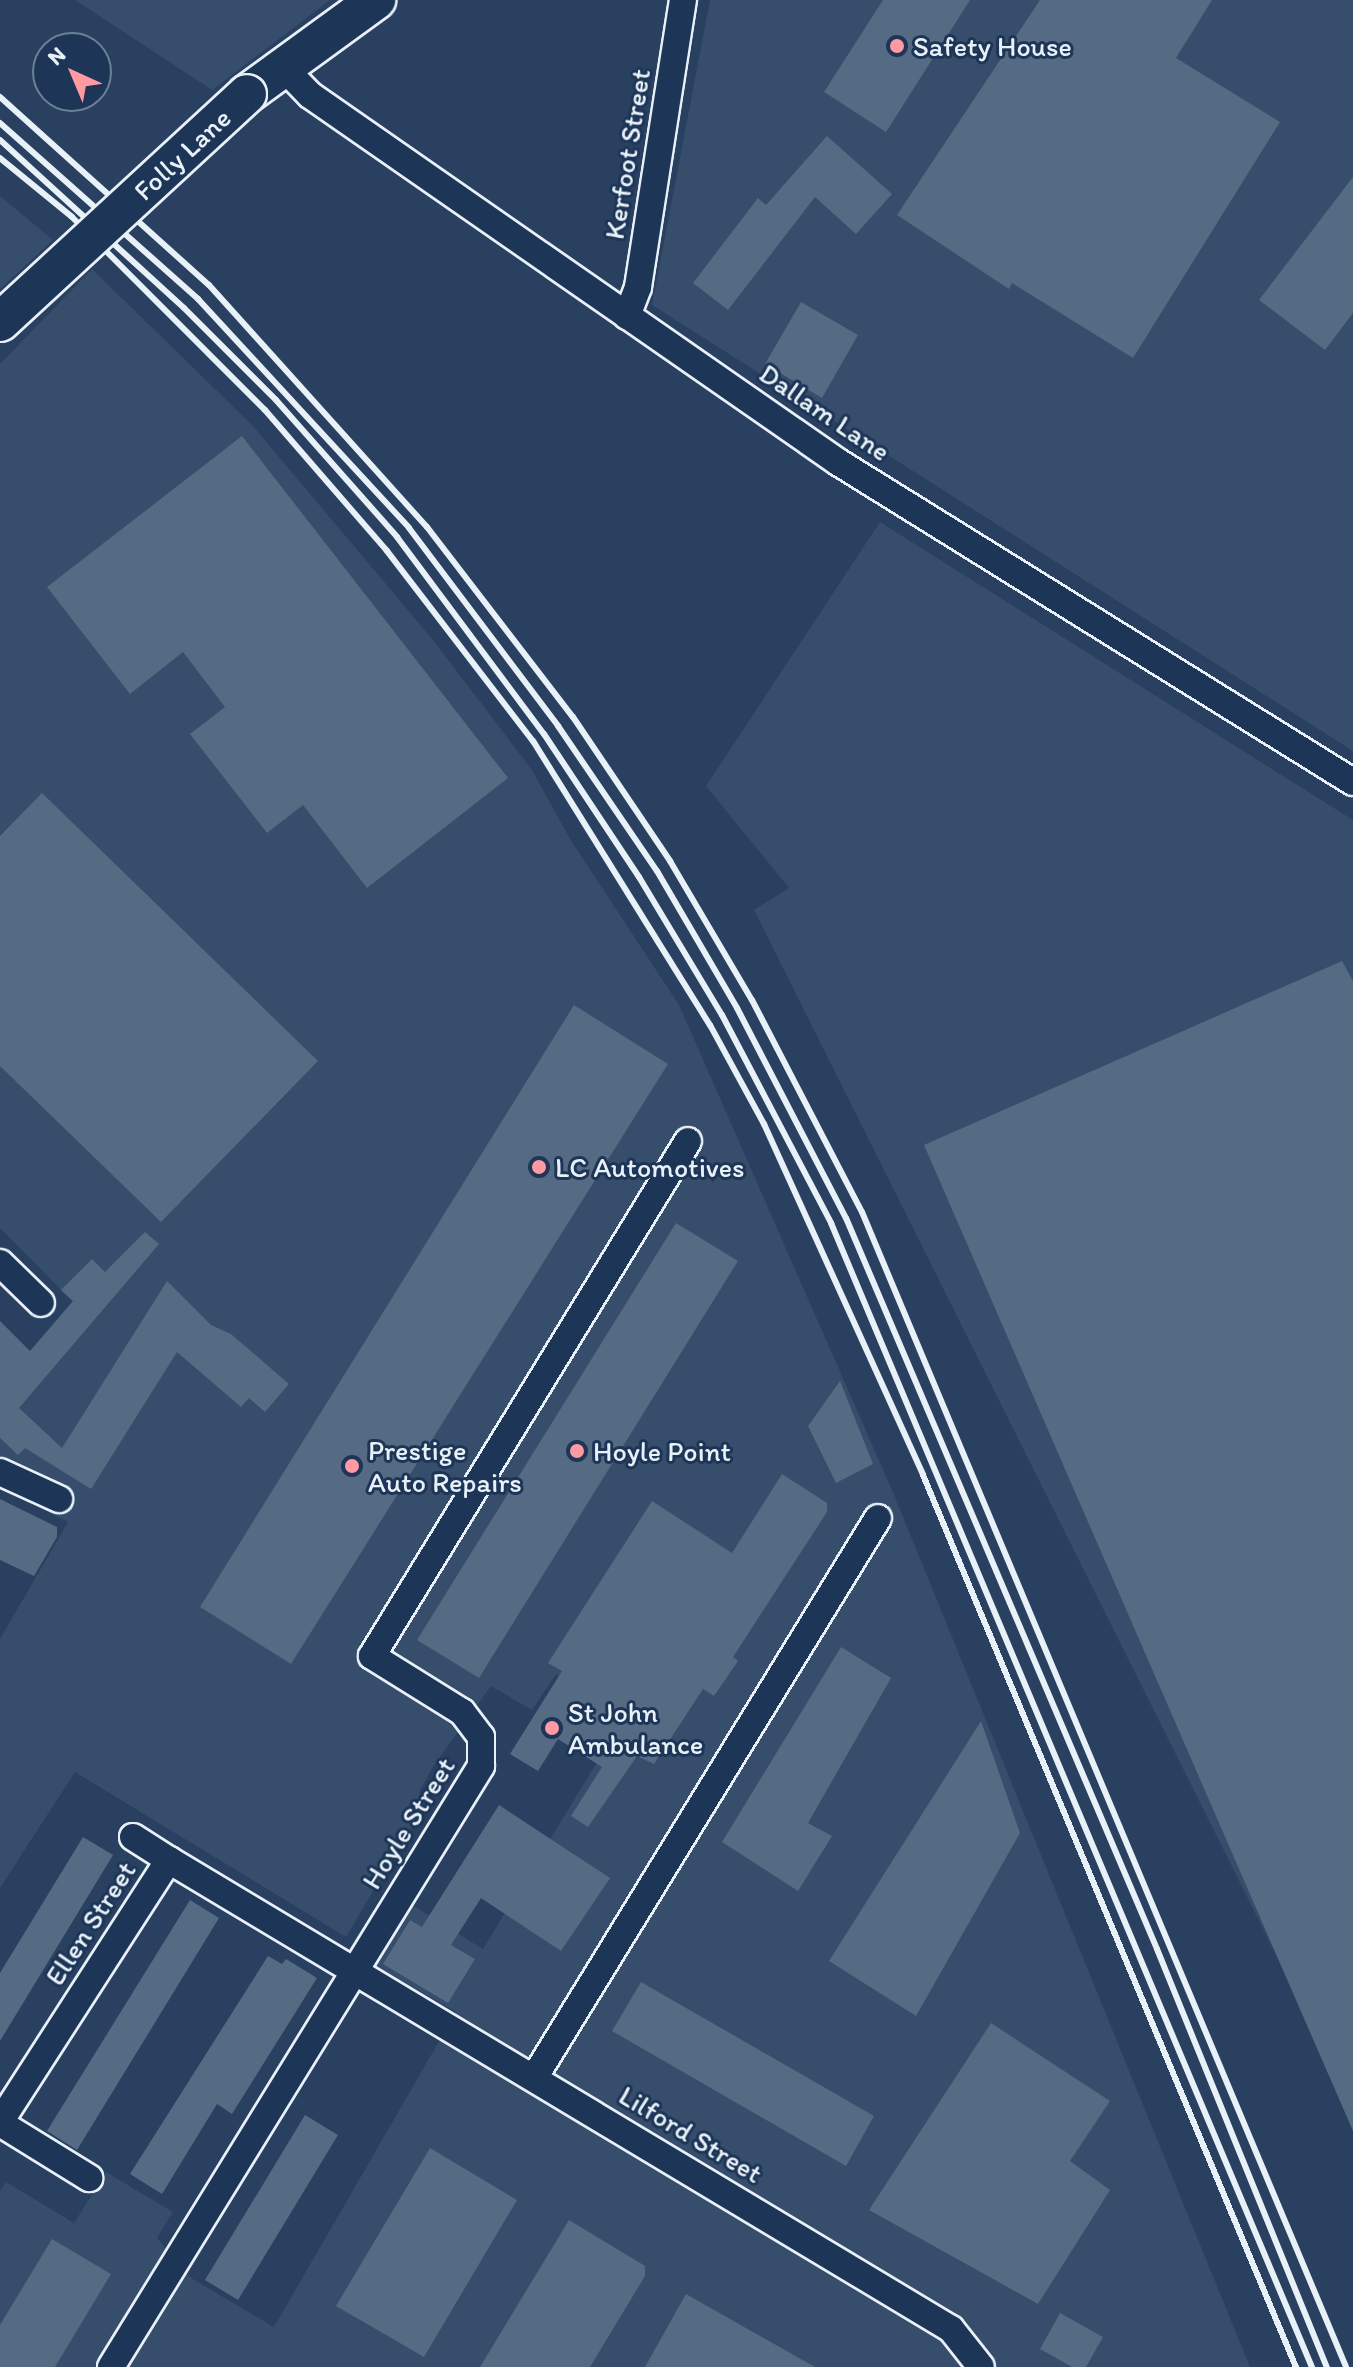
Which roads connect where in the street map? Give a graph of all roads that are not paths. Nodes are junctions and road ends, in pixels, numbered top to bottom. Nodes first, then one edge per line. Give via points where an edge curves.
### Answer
1 (376, 0) edge
2 (683, 0) edge
3 (282, 66) junction
4 (627, 316) junction
5 (0, 322) edge
6 (1353, 782) edge
7 (688, 1141) dead end
8 (0, 1263) edge
9 (41, 1303) dead end
10 (0, 1472) edge
11 (59, 1499) dead end
12 (878, 1518) dead end
13 (133, 1837) dead end
14 (169, 1860) junction
15 (352, 1974) junction
16 (534, 2078) junction
17 (0, 2122) edge
18 (89, 2178) dead end
19 (111, 2367) edge
20 (981, 2367) edge

1 - 3 street, Folly Lane
2 - 4 street, Kerfoot Street via 638,287
3 - 4 street, Dallam Lane via 310,95
3 - 5 street, Folly Lane, bridge
4 - 6 street, Dallam Lane via 838,462
7 - 15 street, Hoyle Street via 372,1656 462,1712 473,1723 485,1752
8 - 9 street
10 - 11 street
12 - 16 street
13 - 14 street
14 - 15 street, Ellen Street
14 - 17 street, Ellen Street
15 - 16 street, Lilford Street
15 - 19 street, Hoyle Street
16 - 20 street, Lilford Street via 951,2329
17 - 18 street

